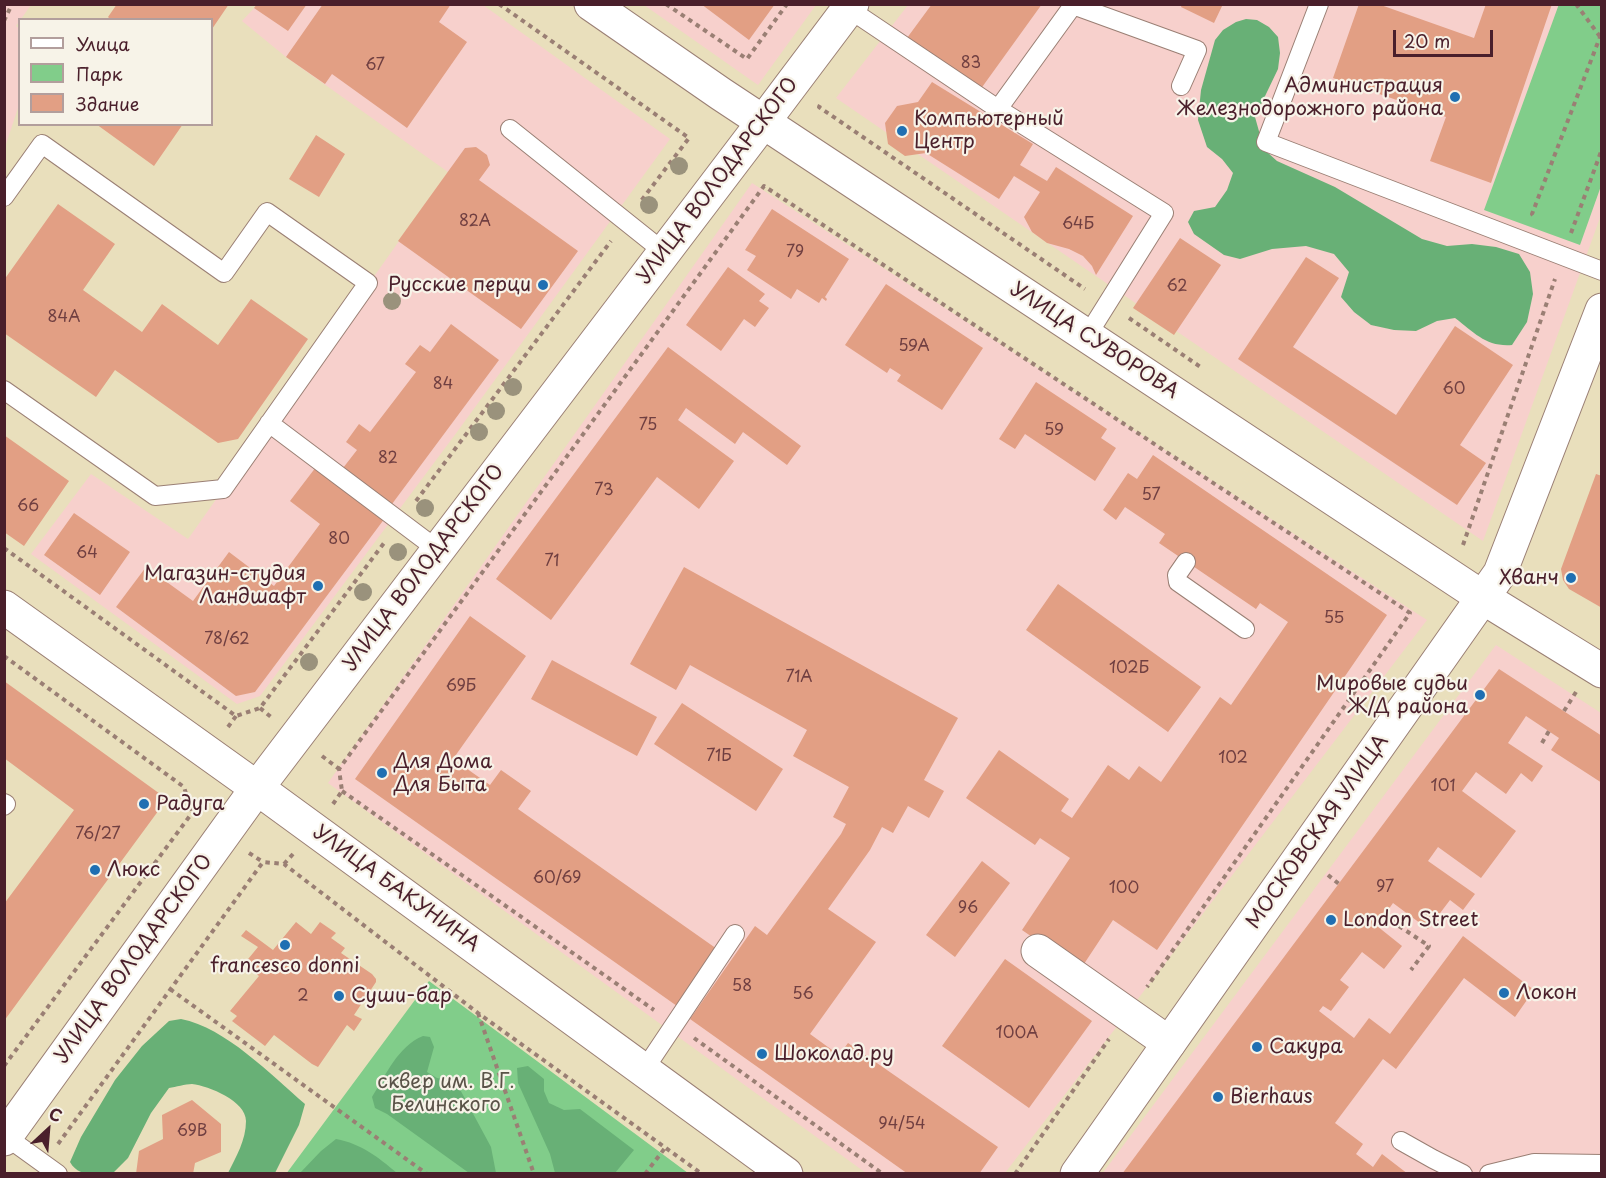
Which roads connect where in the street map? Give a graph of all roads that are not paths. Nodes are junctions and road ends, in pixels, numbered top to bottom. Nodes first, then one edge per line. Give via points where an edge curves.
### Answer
1 (591, 4) edge
2 (1319, 4) edge
3 (1073, 5) edge
4 (850, 7) edge
5 (1181, 86) dead end
6 (998, 109) junction
7 (764, 121) junction
8 (510, 129) dead end
9 (4, 197) edge
10 (664, 252) junction
11 (1602, 271) edge
12 (1602, 310) edge
13 (1087, 336) junction
14 (4, 390) edge
15 (269, 423) junction
16 (438, 550) junction
17 (1186, 562) dead end
18 (1482, 597) junction
19 (4, 607) edge
20 (1245, 628) dead end
21 (1590, 680) edge
22 (257, 788) junction
23 (735, 934) dead end
24 (1038, 951) dead end
25 (1169, 1043) junction
26 (644, 1070) junction
27 (5, 1137) edge
28 (1401, 1141) dead end
29 (1602, 1164) edge
30 (51, 1168) edge
31 (786, 1173) edge
32 (1077, 1173) edge
33 (1463, 1173) edge
34 (1489, 1173) edge

1 - 7 main road, УЛИЦА СУВОРОВА
2 - 11 lane via 1266,142
3 - 5 lane via 1197,50
3 - 6 lane
4 - 6 lane
4 - 7 main road, УЛИЦА ВОЛОДАРСКОГО
6 - 13 lane via 1164,213
7 - 10 main road, УЛИЦА ВОЛОДАРСКОГО
7 - 13 main road, УЛИЦА СУВОРОВА
8 - 10 lane
9 - 15 lane via 42,144 224,273 267,212 368,283
10 - 16 main road, УЛИЦА ВОЛОДАРСКОГО
12 - 18 main road, МОСКОВСКАЯ УЛИЦА via 1500,573
13 - 18 main road, УЛИЦА СУВОРОВА
14 - 15 lane via 155,496 223,489
15 - 16 lane
16 - 22 main road, УЛИЦА ВОЛОДАРСКОГО
17 - 20 lane via 1177,575 1178,582
18 - 21 main road, УЛИЦА СУВОРОВА
18 - 25 main road, МОСКОВСКАЯ УЛИЦА
19 - 22 main road, УЛИЦА БАКУНИНА
22 - 26 main road, УЛИЦА БАКУНИНА
22 - 27 main road, УЛИЦА ВОЛОДАРСКОГО
23 - 26 lane
24 - 25 main road
25 - 32 main road, МОСКОВСКАЯ УЛИЦА
26 - 31 main road, УЛИЦА БАКУНИНА
27 - 30 lane
28 - 33 lane
29 - 34 lane via 1534,1163

